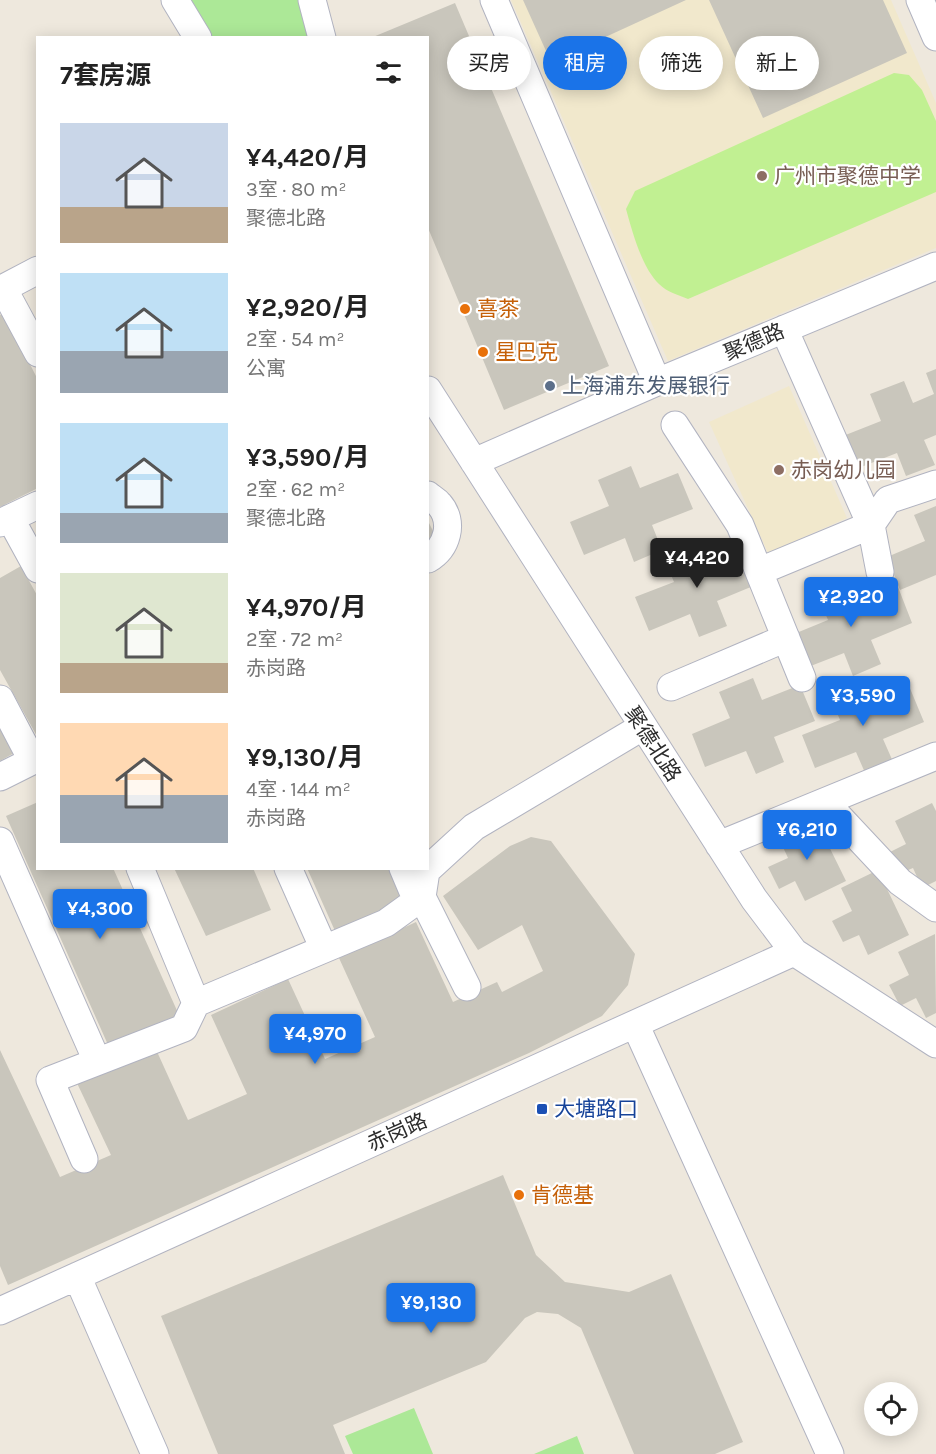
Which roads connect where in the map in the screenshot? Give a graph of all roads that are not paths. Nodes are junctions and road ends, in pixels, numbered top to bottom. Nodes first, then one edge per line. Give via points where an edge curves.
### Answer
1 (175, 0) edge
2 (494, 0) edge
3 (920, 0) edge
4 (321, 2) edge
5 (197, 36) edge
6 (322, 36) edge
7 (936, 37) edge
8 (936, 266) edge
9 (36, 271) edge
10 (2, 289) edge
11 (784, 329) junction
12 (36, 349) edge
13 (657, 382) junction
14 (429, 392) edge
15 (675, 425) dead end
16 (474, 462) junction
17 (936, 484) edge
18 (429, 496) edge
19 (36, 506) edge
20 (5, 521) edge
21 (871, 525) junction
22 (429, 558) edge
23 (36, 566) edge
24 (760, 571) junction
25 (880, 572) dead end
26 (786, 638) junction
27 (802, 678) dead end
28 (671, 687) dead end
29 (0, 699) edge
30 (642, 727) junction
31 (936, 756) edge
32 (35, 759) edge
33 (0, 777) edge
34 (825, 802) junction
35 (0, 841) edge
36 (719, 845) junction
37 (429, 868) edge
38 (141, 870) edge
39 (289, 870) edge
40 (404, 870) edge
41 (427, 870) edge
42 (420, 899) junction
43 (936, 908) edge
44 (324, 949) junction
45 (794, 952) junction
46 (467, 987) dead end
47 (196, 1003) junction
48 (635, 1023) junction
49 (936, 1044) edge
50 (97, 1061) junction
51 (84, 1159) dead end
52 (78, 1276) junction
53 (0, 1311) edge
54 (155, 1454) edge
55 (830, 1454) edge

1 - 5 street
2 - 13 street
3 - 7 street
4 - 6 street
8 - 11 street, 聚德路
9 - 10 street
10 - 12 street
11 - 13 street, 聚德路
11 - 21 street
13 - 16 street, 聚德路
14 - 16 street, 聚德北路
15 - 24 street via 740,525
16 - 30 street, 聚德北路
17 - 21 street via 888,500
18 - 22 street via 440,504 448,523 447,539
19 - 20 street
20 - 23 street
21 - 24 street
21 - 25 street
24 - 26 street
26 - 27 street
26 - 28 street
29 - 32 street
30 - 36 street, 聚德北路
30 - 37 street via 474,827
31 - 34 street
32 - 33 street
34 - 36 street
34 - 43 street via 900,882
35 - 50 street
36 - 45 street, 聚德北路
38 - 47 street
39 - 44 street
40 - 42 street
41 - 42 street
42 - 44 street via 386,923
42 - 46 street
44 - 47 street
45 - 48 street, 赤岗路
45 - 49 street, 聚德北路
47 - 50 street via 184,1028
48 - 52 street, 赤岗路
48 - 55 street
50 - 51 street via 50,1080
52 - 53 street, 赤岗路
52 - 54 street

